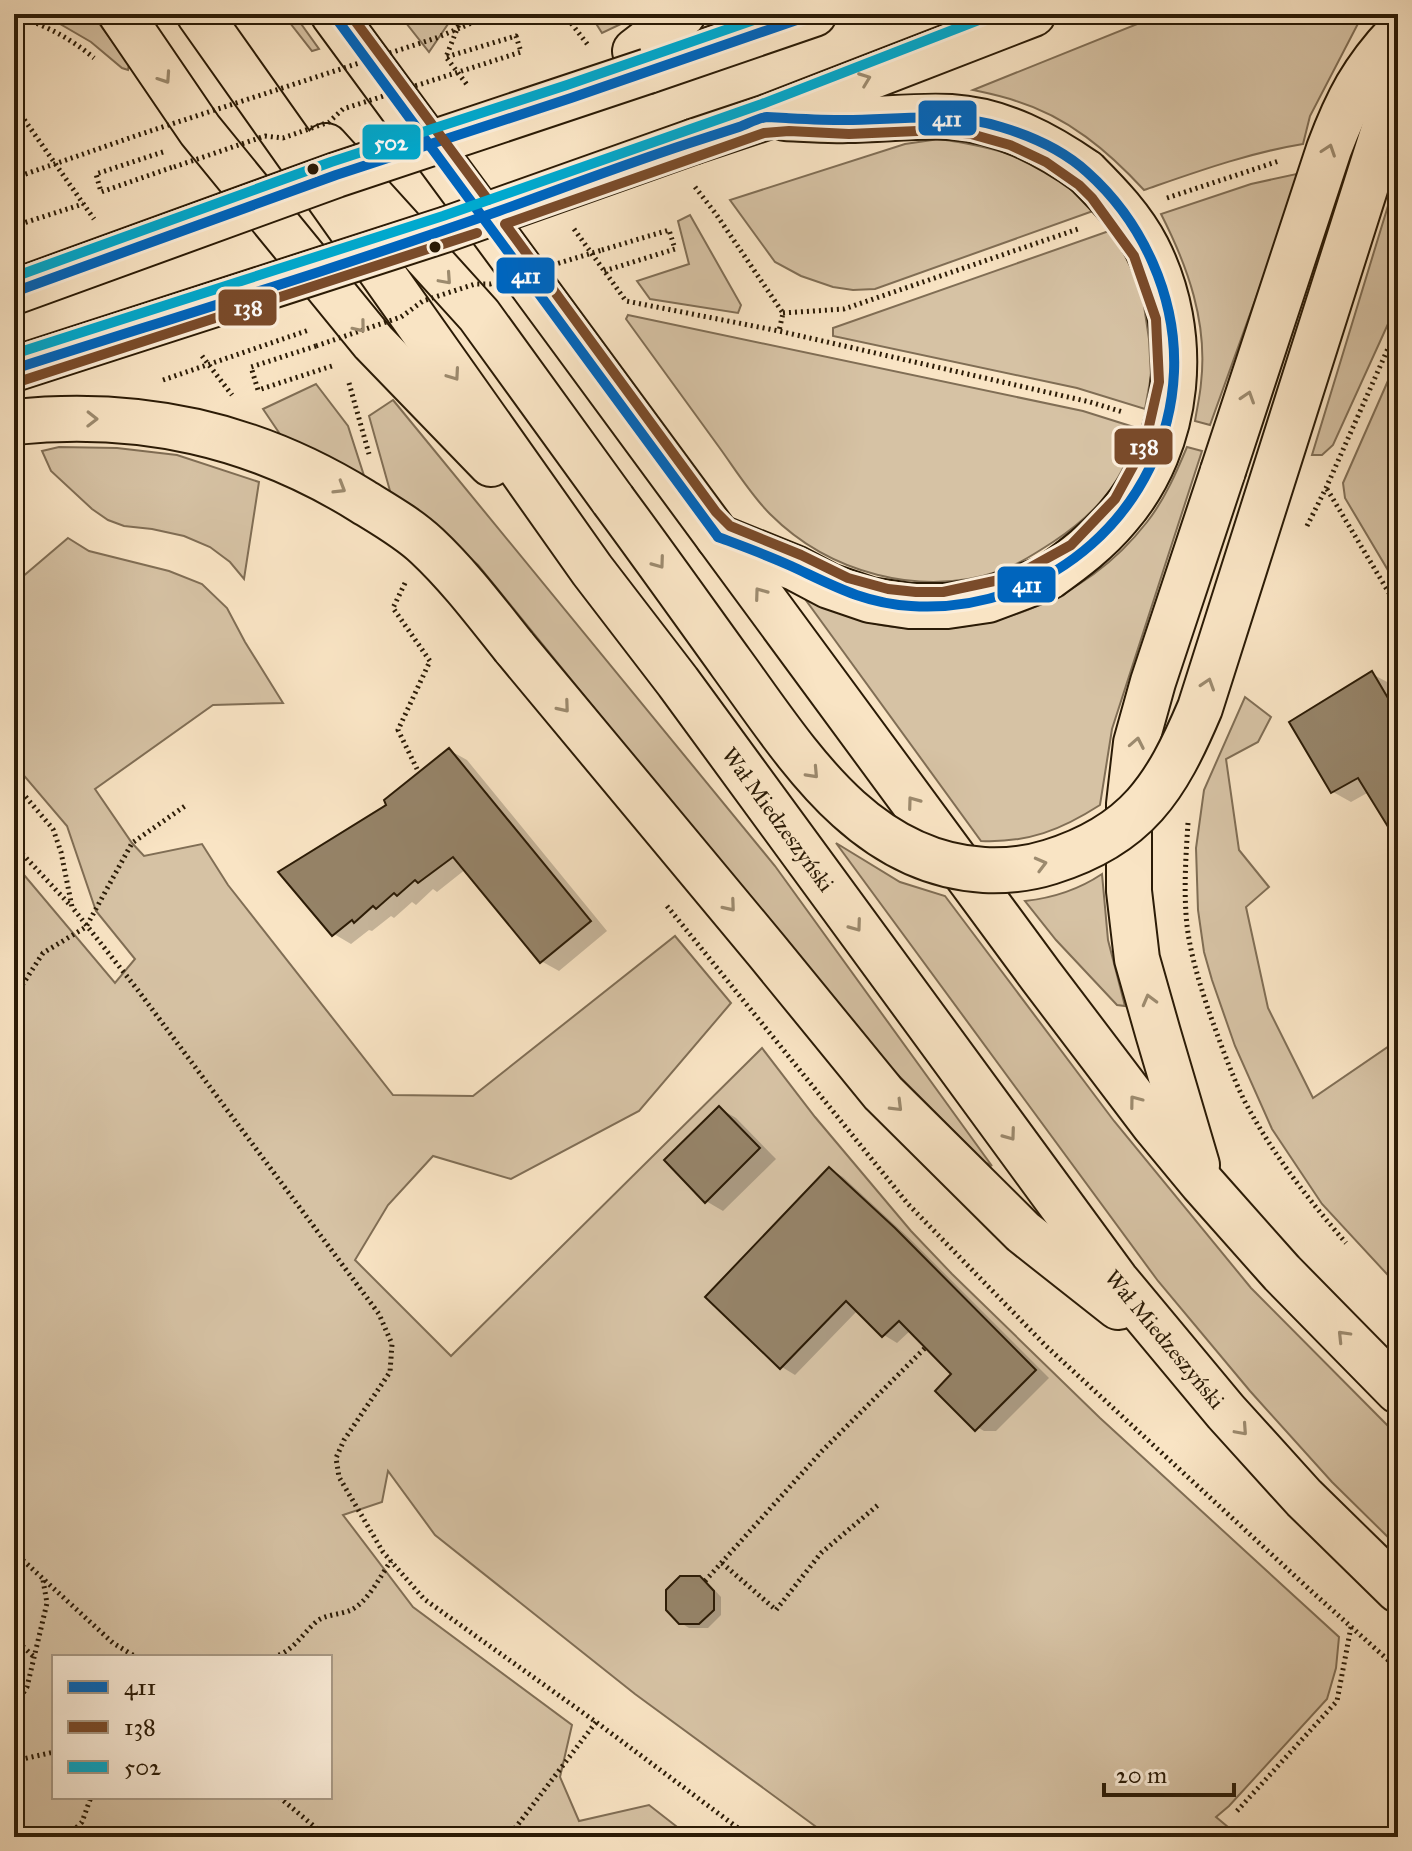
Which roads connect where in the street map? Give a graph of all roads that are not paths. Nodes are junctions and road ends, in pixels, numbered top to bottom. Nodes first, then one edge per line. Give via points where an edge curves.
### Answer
1 (121, 14) edge
2 (199, 14) edge
3 (206, 14) edge
4 (333, 14) edge
5 (683, 14) edge
6 (814, 14) edge
7 (1033, 14) edge
8 (1398, 33) edge
9 (641, 61) junction
10 (1398, 85) edge
11 (767, 117) junction
12 (14, 292) edge
13 (14, 369) edge
14 (14, 422) edge
15 (718, 537) junction
16 (592, 570) junction
17 (1202, 1183) junction
18 (1172, 1349) junction
19 (1398, 1391) edge
20 (1398, 1590) edge

1 -> 16 main road via 200,130 373,342
2 -> 16 main road, Wał Miedzeszyński
3 -> 10 main road, bridge via 479,315 803,761 880,835 912,853 967,869 1034,867 1105,840 1139,813 1184,746
4 - 15 main road
5 - 9 main road
6 - 9 main road
11 -> 7 main road
17 -> 8 main road, bridge via 1137,959 1129,891 1129,804 1136,743 1329,149 1345,107 1370,65
9 - 12 main road, bridge via 571,98 336,175
11 - 13 main road, bridge via 447,229
11 - 15 main road, bridge via 953,117 996,125 1058,152 1118,204 1146,245 1169,307 1175,351 1172,402 1157,454 1120,516 1093,545 1049,577 988,600 947,606 870,600
14 -> 18 main road, bridge via 111,419 171,426 230,441 332,483 425,544 883,1093 1023,1232
17 -> 15 main road via 1041,976
16 -> 18 main road, Wał Miedzeszyński
19 -> 17 main road
18 -> 20 main road, Wał Miedzeszyński via 1304,1498

